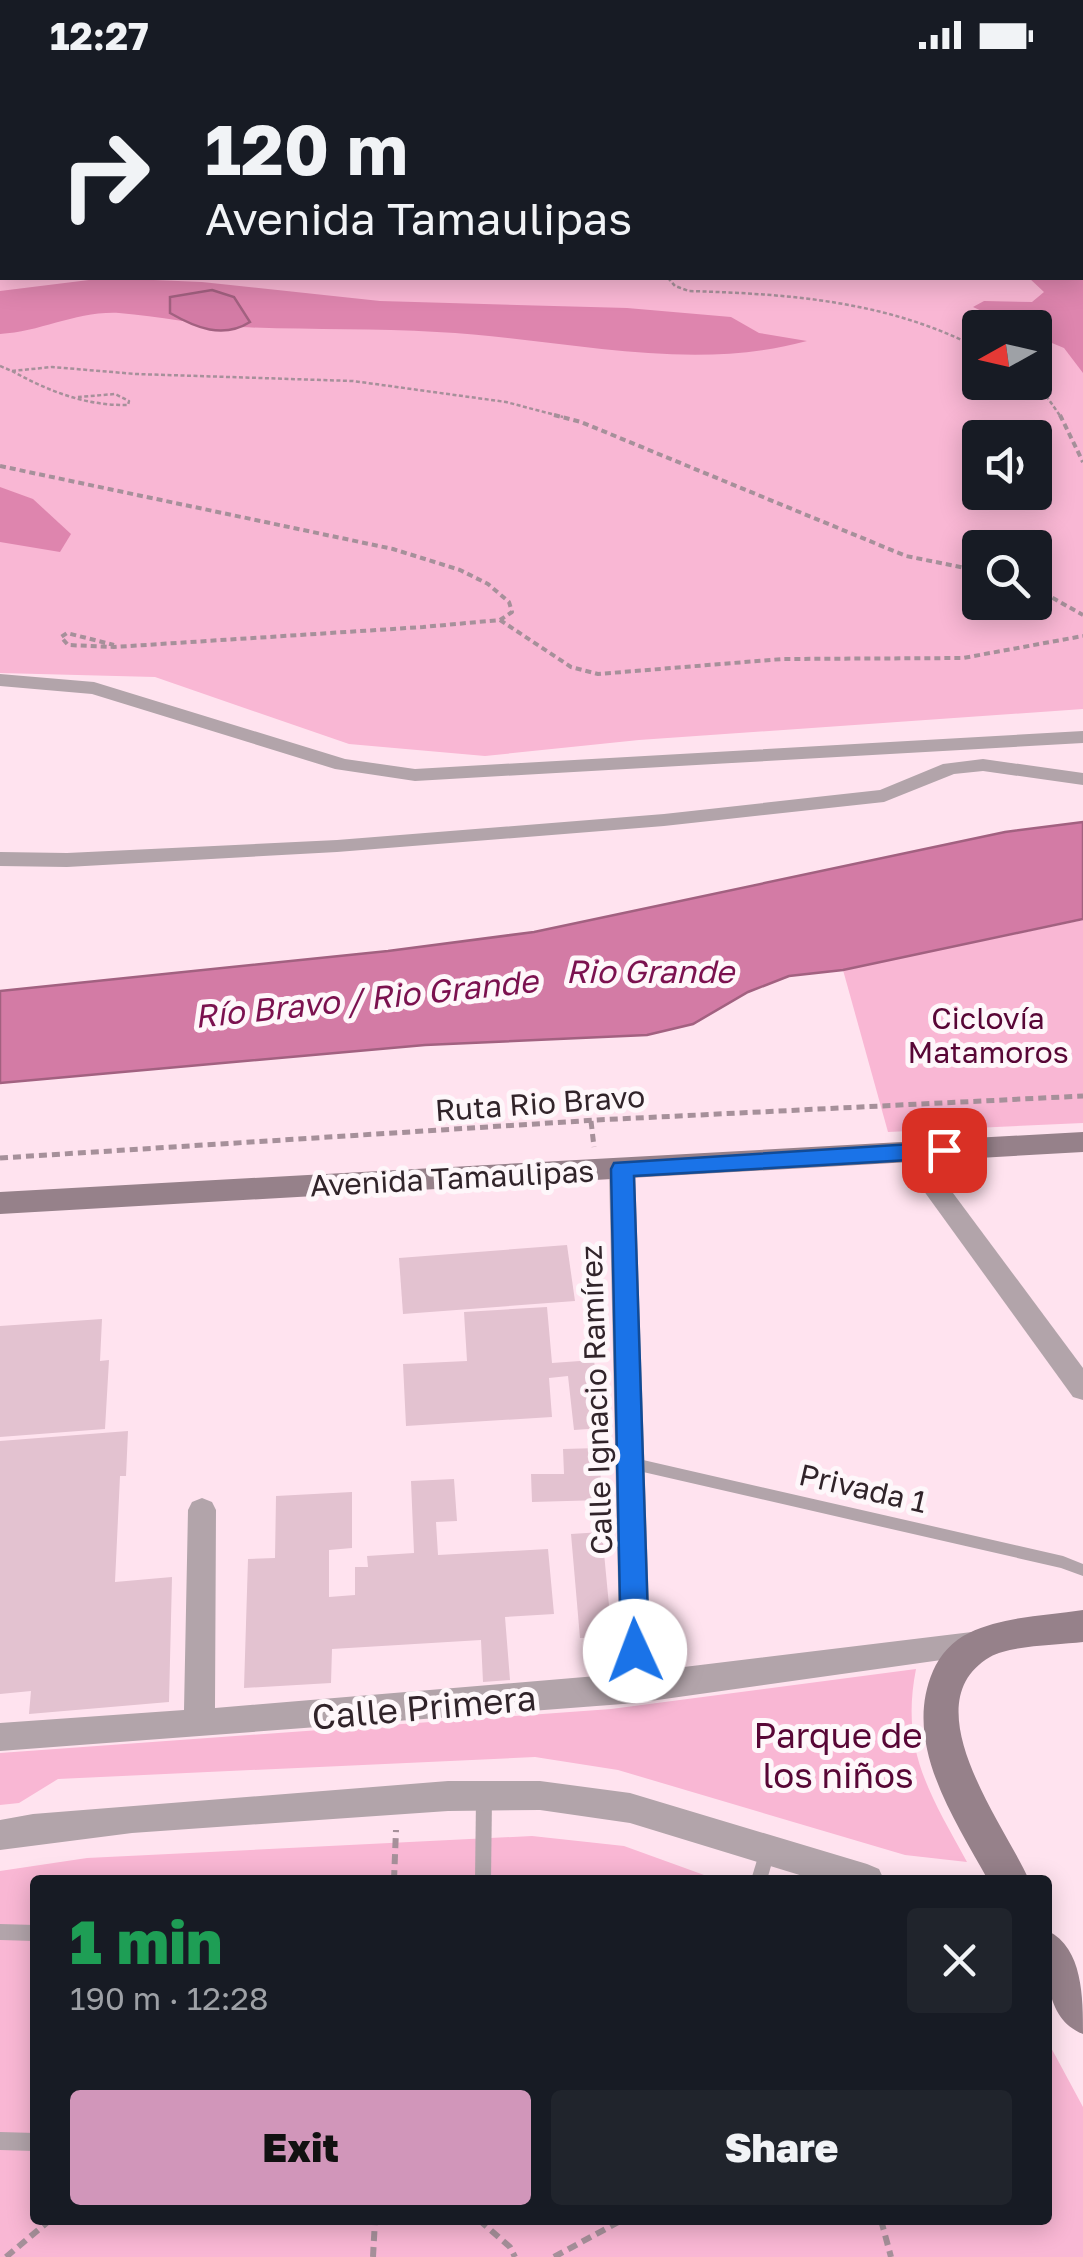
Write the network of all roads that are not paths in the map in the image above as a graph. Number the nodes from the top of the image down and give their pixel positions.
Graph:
1 (0, 680) edge
2 (1083, 737) edge
3 (1083, 779) edge
4 (0, 859) edge
5 (1083, 1142) edge
6 (909, 1152) junction
7 (622, 1169) junction
8 (0, 1203) edge
9 (1083, 1389) edge
10 (630, 1463) junction
11 (202, 1510) dead end
12 (1083, 1570) edge
13 (1083, 1626) edge
14 (980, 1644) junction
15 (636, 1689) junction
16 (199, 1723) junction
17 (0, 1738) edge
18 (484, 1794) junction
19 (0, 1835) edge
20 (763, 1865) edge
21 (483, 1875) edge
22 (832, 1875) edge
23 (1007, 1875) edge
24 (0, 1932) edge
25 (30, 1933) edge
26 (0, 2141) edge
27 (30, 2142) edge

1 - 2 street
3 - 4 street
5 - 6 street, Avenida Tamaulipas
6 - 7 street, Avenida Tamaulipas
6 - 9 street
7 - 8 street, Avenida Tamaulipas
7 - 10 street, Calle Ignacio Ramírez
10 - 12 lane, Privada 1
10 - 15 street, Calle Ignacio Ramírez
11 - 16 street
13 - 14 street, Calle Primera
14 - 15 street, Calle Primera
14 - 23 street
15 - 16 street, Calle Primera
16 - 17 street, Calle Primera
18 - 19 street
18 - 20 street
18 - 21 lane
20 - 22 street
24 - 25 lane
26 - 27 lane

